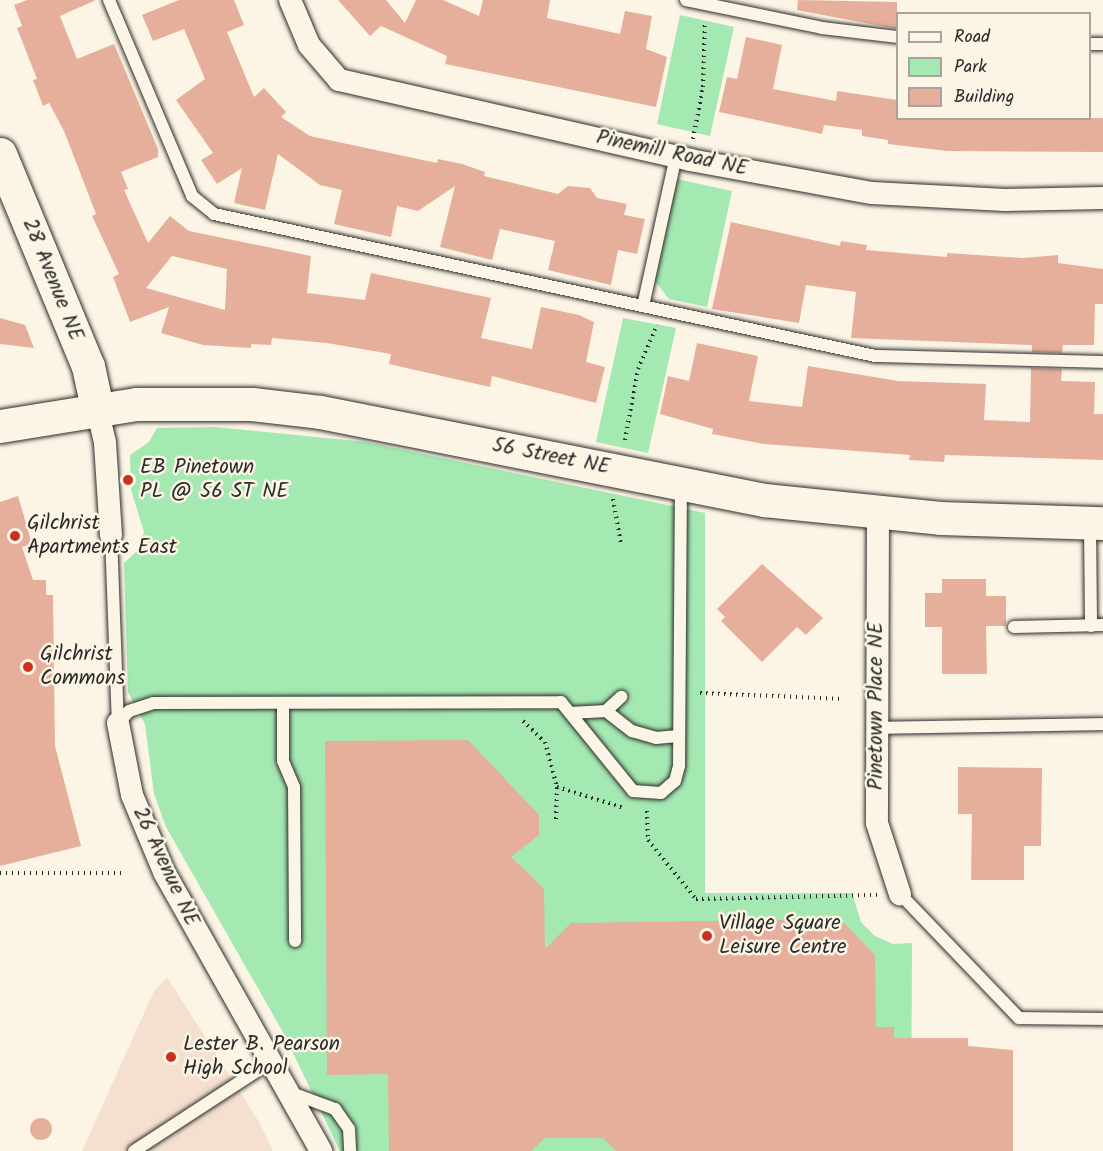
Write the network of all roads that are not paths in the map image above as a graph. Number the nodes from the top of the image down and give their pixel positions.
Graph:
1 (110, 0) edge
2 (290, 0) edge
3 (686, 0) edge
4 (896, 38) edge
5 (0, 154) edge
6 (676, 156) junction
7 (1103, 198) edge
8 (644, 306) junction
9 (1103, 362) edge
10 (97, 408) junction
11 (0, 426) edge
12 (681, 483) junction
13 (878, 514) junction
14 (1096, 523) edge
15 (111, 535) joint
16 (1097, 625) edge
17 (1014, 627) dead end
18 (621, 697) dead end
19 (283, 703) junction
20 (606, 711) junction
21 (570, 712) junction
22 (118, 723) junction
23 (1103, 724) edge
24 (876, 728) junction
25 (678, 736) junction
26 (900, 894) joint
27 (295, 941) dead end
28 (1103, 1019) edge
29 (272, 1061) junction
30 (292, 1093) junction
31 (134, 1151) edge
32 (321, 1151) edge
33 (350, 1151) edge

1 - 8 lane
2 - 6 street, Pinemill Road NE
3 - 4 lane
5 - 10 street, 28 Avenue NE
6 - 7 street, Pinemill Road NE
6 - 8 lane
8 - 9 lane
10 - 11 street, 56 Street NE
10 - 12 street, 56 Street NE
10 - 15 street, 26 Avenue NE
12 - 13 street, 56 Street NE
12 - 25 lane
13 - 14 street, 56 Street NE
13 - 24 street, Pinetown Place NE
14 - 16 lane
15 - 22 lane, 26 Avenue NE
16 - 17 lane
18 - 20 lane
19 - 21 lane
19 - 22 lane
19 - 27 lane
20 - 21 lane
20 - 25 lane
21 - 25 lane
22 - 29 street, 26 Avenue NE
23 - 24 lane
24 - 26 street, Pinetown Place NE
26 - 28 lane
29 - 30 street, 26 Avenue NE
29 - 31 lane
30 - 32 street, 26 Avenue NE
30 - 33 lane

